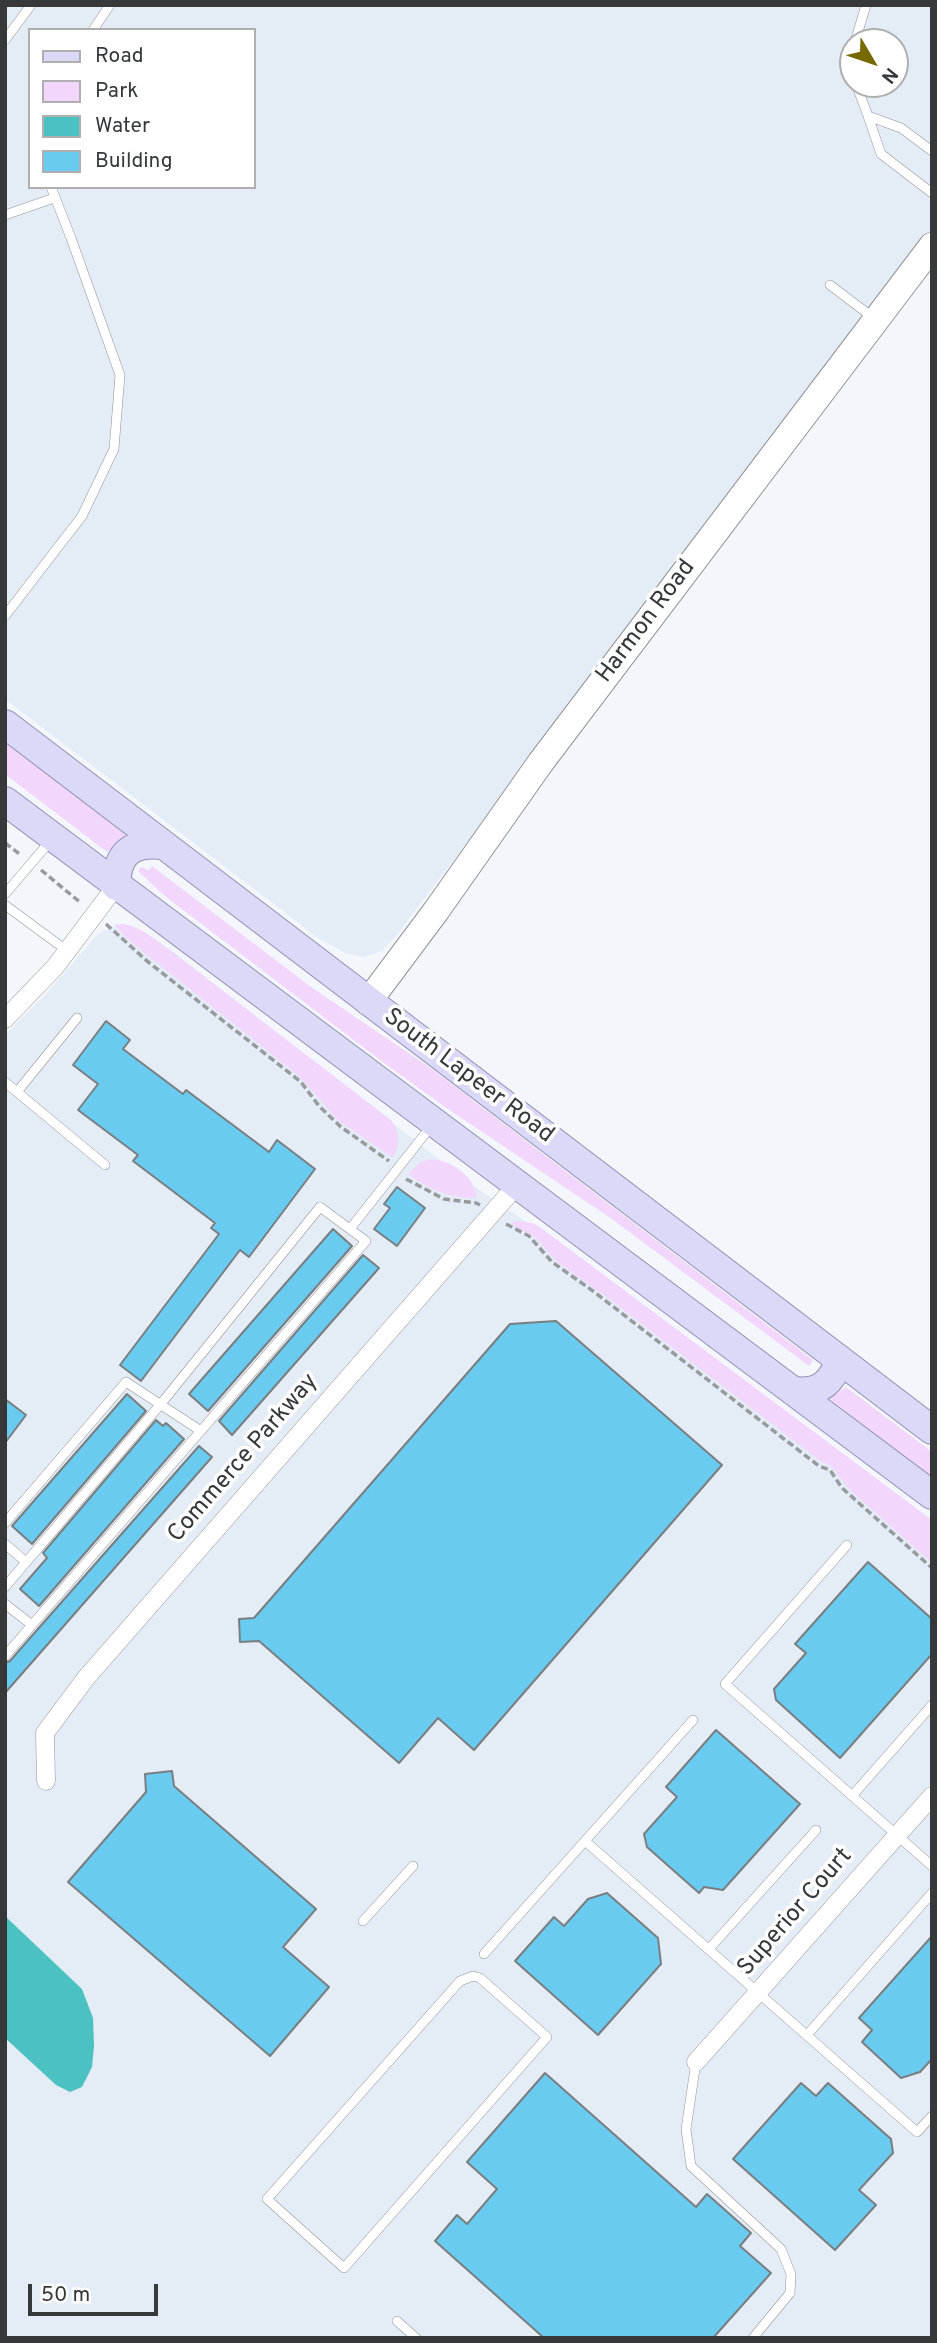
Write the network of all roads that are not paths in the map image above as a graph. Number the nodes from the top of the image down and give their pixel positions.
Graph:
1 (31, 5) edge
2 (110, 5) edge
3 (866, 5) edge
4 (94, 28) edge
5 (859, 28) edge
6 (5, 40) edge
7 (861, 98) edge
8 (868, 116) junction
9 (932, 151) edge
10 (52, 189) edge
11 (932, 193) edge
12 (54, 198) junction
13 (5, 215) edge
14 (932, 246) edge
15 (831, 285) dead end
16 (876, 320) junction
17 (5, 616) edge
18 (5, 724) edge
19 (5, 802) edge
20 (53, 838) junction
21 (163, 845) junction
22 (116, 886) junction
23 (6, 892) edge
24 (5, 905) edge
25 (66, 950) junction
26 (368, 1002) junction
27 (77, 1018) dead end
28 (5, 1019) edge
29 (5, 1082) edge
30 (17, 1092) junction
31 (433, 1124) junction
32 (105, 1165) dead end
33 (516, 1186) junction
34 (350, 1229) junction
35 (840, 1360) junction
36 (795, 1391) junction
37 (160, 1405) junction
38 (932, 1430) edge
39 (201, 1431) junction
40 (932, 1495) edge
41 (5, 1523) edge
42 (5, 1544) edge
43 (847, 1545) dead end
44 (26, 1562) junction
45 (5, 1587) edge
46 (5, 1604) edge
47 (32, 1625) junction
48 (5, 1656) edge
49 (932, 1705) edge
50 (694, 1720) dead end
51 (46, 1781) dead end
52 (852, 1796) junction
53 (932, 1796) edge
54 (816, 1830) dead end
55 (897, 1835) junction
56 (586, 1841) junction
57 (413, 1866) dead end
58 (932, 1866) edge
59 (932, 1893) edge
60 (363, 1921) dead end
61 (709, 1949) junction
62 (484, 1954) dead end
63 (758, 1993) junction
64 (807, 2035) junction
65 (547, 2037) joint
66 (696, 2062) joint
67 (932, 2116) edge
68 (397, 2321) dead end
69 (416, 2338) edge
70 (752, 2338) edge

1 - 6 lane
2 - 4 lane
3 - 5 lane
7 - 8 lane
8 - 9 lane
8 - 11 lane
10 - 12 lane
12 - 13 lane
12 - 17 lane
14 - 16 street, Harmon Road
15 - 16 lane
16 - 26 street, Harmon Road
18 - 21 main road, South Lapeer Road
19 - 20 main road
20 - 22 main road
20 - 23 lane
21 - 22 main road
21 - 26 main road, South Lapeer Road
22 - 25 street
22 - 31 main road
24 - 25 lane
25 - 28 street
26 - 35 main road, South Lapeer Road
27 - 30 lane
29 - 30 lane
30 - 32 lane
31 - 33 main road
31 - 34 lane
33 - 36 main road
33 - 51 street, Commerce Parkway
34 - 37 lane
34 - 39 lane
35 - 36 main road
35 - 38 main road, South Lapeer Road
36 - 40 main road
37 - 39 lane
37 - 41 lane
37 - 44 lane
39 - 47 lane
42 - 44 lane
43 - 52 lane
44 - 45 lane
46 - 47 lane
47 - 48 lane
49 - 52 lane
50 - 56 lane
52 - 55 lane
53 - 55 street, Superior Court
54 - 61 lane
55 - 58 lane
55 - 63 street, Superior Court
56 - 61 lane
56 - 62 lane
57 - 60 lane
59 - 64 lane
61 - 63 lane
63 - 64 lane
63 - 66 street, Superior Court
64 - 67 lane
65 - 65 lane
66 - 70 lane
68 - 69 lane

